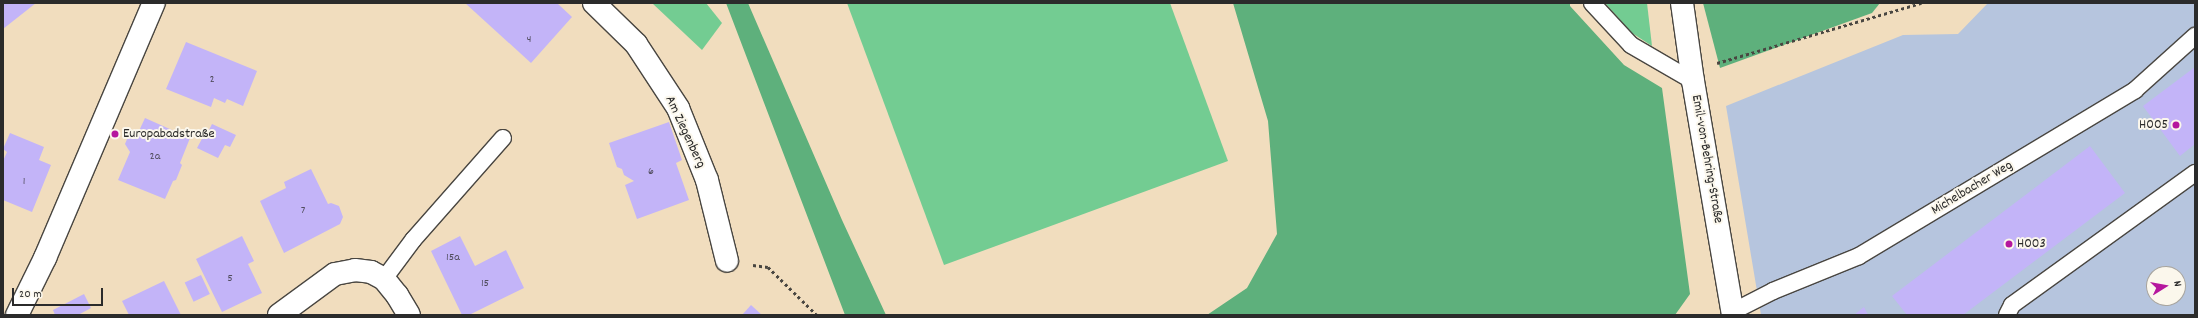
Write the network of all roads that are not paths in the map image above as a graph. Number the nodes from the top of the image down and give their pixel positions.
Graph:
1 (154, 3) edge
2 (594, 3) edge
3 (1592, 3) edge
4 (1682, 3) edge
5 (2195, 36) edge
6 (1692, 76) junction
7 (503, 138) dead end
8 (2195, 173) edge
9 (727, 261) road end
10 (384, 279) junction
11 (1730, 314) edge
12 (17, 315) edge
13 (279, 315) edge
14 (409, 315) edge
15 (2007, 315) edge

1 - 12 street
2 - 9 street, Am Ziegenberg
3 - 6 lane
4 - 6 street, Emil-von-Behring-Straße
5 - 11 lane, Michelbacher Weg
6 - 11 street, Emil-von-Behring-Straße
7 - 10 lane
8 - 15 lane
10 - 13 street
10 - 14 street

